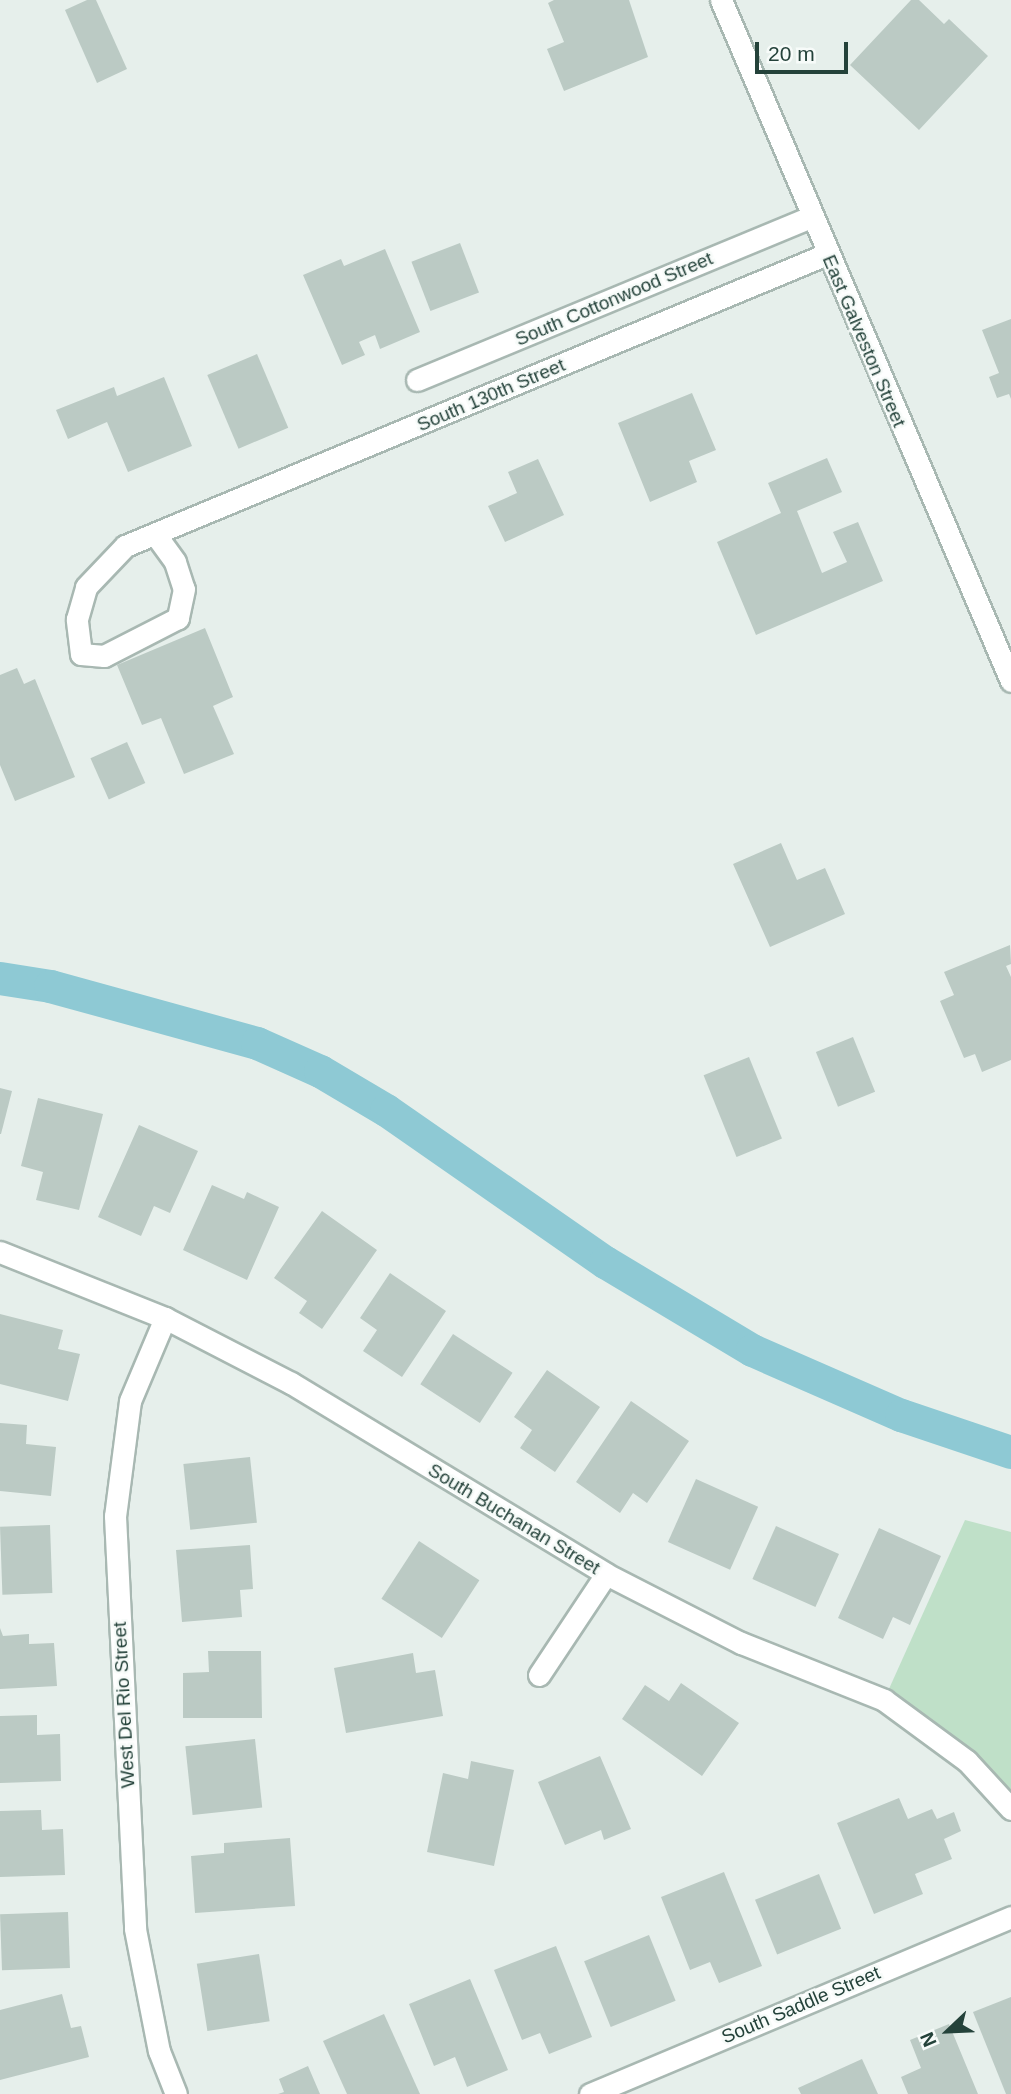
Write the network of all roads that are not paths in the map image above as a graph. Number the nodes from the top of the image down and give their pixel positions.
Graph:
1 (721, 0) edge
2 (811, 217) junction
3 (827, 254) junction
4 (417, 380) dead end
5 (155, 534) junction
6 (1011, 681) edge
7 (0, 1252) edge
8 (164, 1318) junction
9 (606, 1574) junction
10 (539, 1675) dead end
11 (1011, 1809) edge
12 (1011, 1917) edge
13 (176, 2094) edge
14 (590, 2094) edge

1 - 2 street, East Galveston Street
2 - 3 street, East Galveston Street
2 - 4 street, South Cottonwood Street
3 - 5 street, South 130th Street
3 - 6 street, East Galveston Street
5 - 5 street, South 130th Street
7 - 8 street, South Buchanan Street
8 - 9 street, South Buchanan Street
8 - 13 street, West Del Rio Street
9 - 10 street
9 - 11 street, South Buchanan Street
12 - 14 street, South Saddle Street

